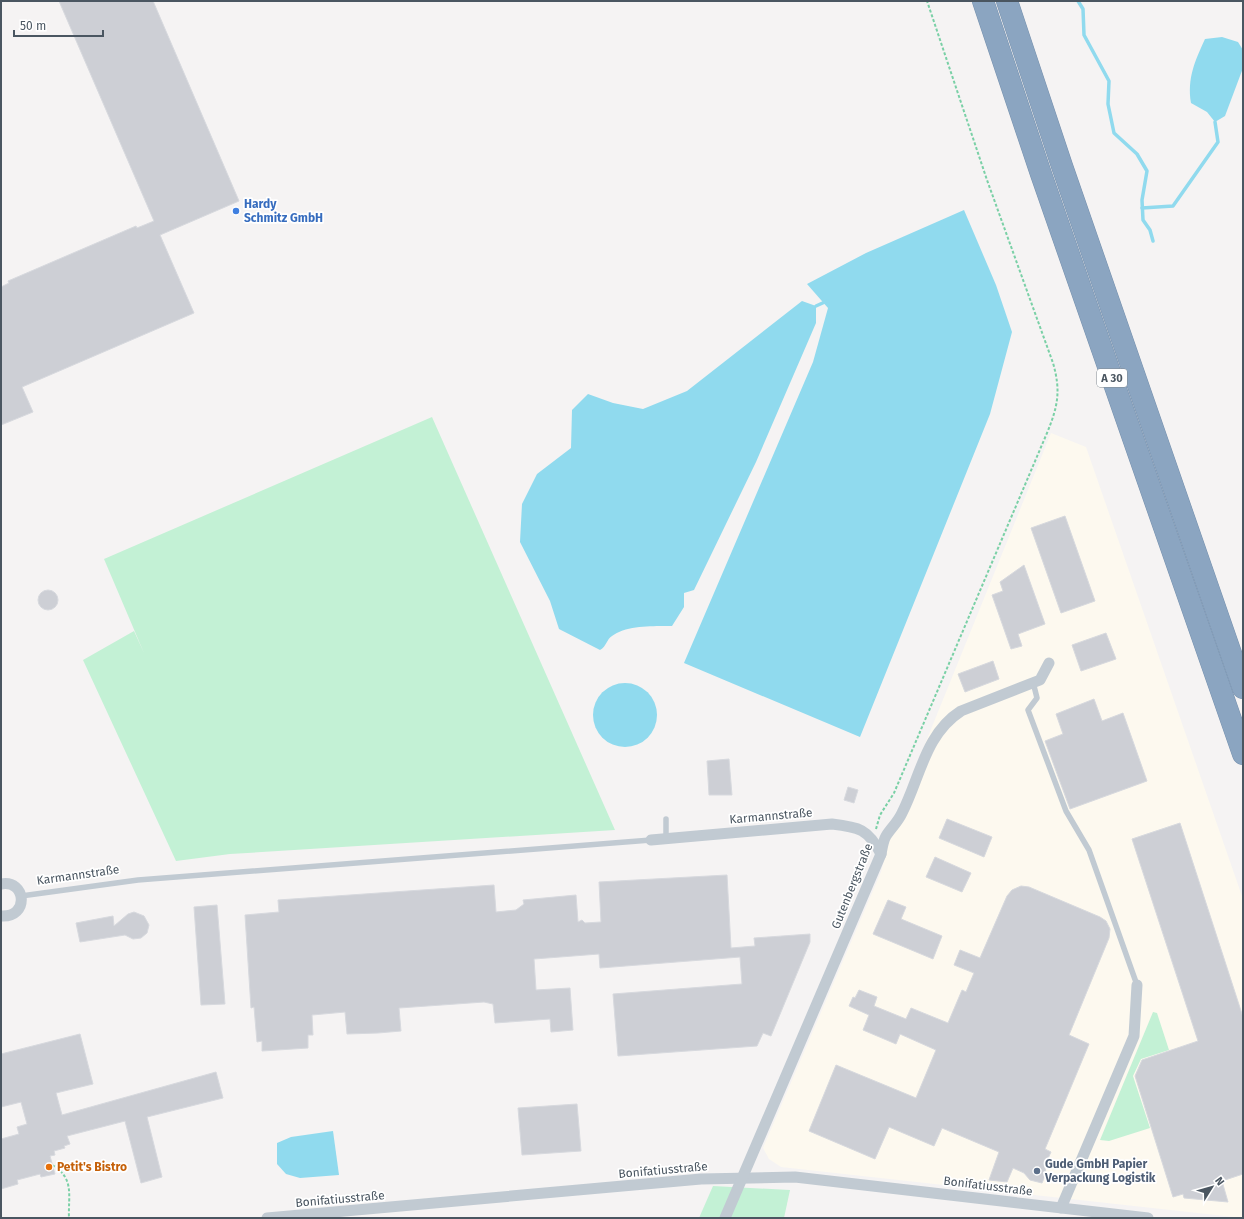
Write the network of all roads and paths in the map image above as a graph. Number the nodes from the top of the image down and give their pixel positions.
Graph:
1 (927, 1) edge
2 (983, 1) edge
3 (1007, 1) edge
4 (1049, 663) dead end
5 (1033, 682) junction
6 (1243, 688) edge
7 (1243, 754) edge
8 (666, 819) dead end
9 (666, 838) junction
10 (651, 840) joint
11 (874, 840) junction
12 (881, 854) junction
13 (1, 883) edge
14 (21, 896) junction
15 (1, 916) edge
16 (1137, 985) joint
17 (52, 1165) dead end
18 (742, 1177) junction
19 (1061, 1208) junction
20 (69, 1218) edge
21 (267, 1218) edge
22 (272, 1218) edge
23 (725, 1218) edge
24 (1148, 1218) edge

1 - 11 path
2 - 7 highway, A 30
3 - 6 highway, A 30
4 - 5 street, Gutenbergstraße
5 - 12 street, Gutenbergstraße
5 - 16 lane
8 - 9 lane
9 - 10 street, Karmannstraße
9 - 11 street, Karmannstraße
10 - 14 lane, Karmannstraße
11 - 12 street, Karmannstraße
12 - 18 street, Gutenbergstraße
13 - 14 street
14 - 15 street
16 - 19 street
17 - 20 path
18 - 19 street, Bonifatiusstraße
18 - 22 street, Bonifatiusstraße
18 - 23 street, Gutenbergstraße
19 - 24 street, Bonifatiusstraße
21 - 22 street, Bonifatiusstraße

